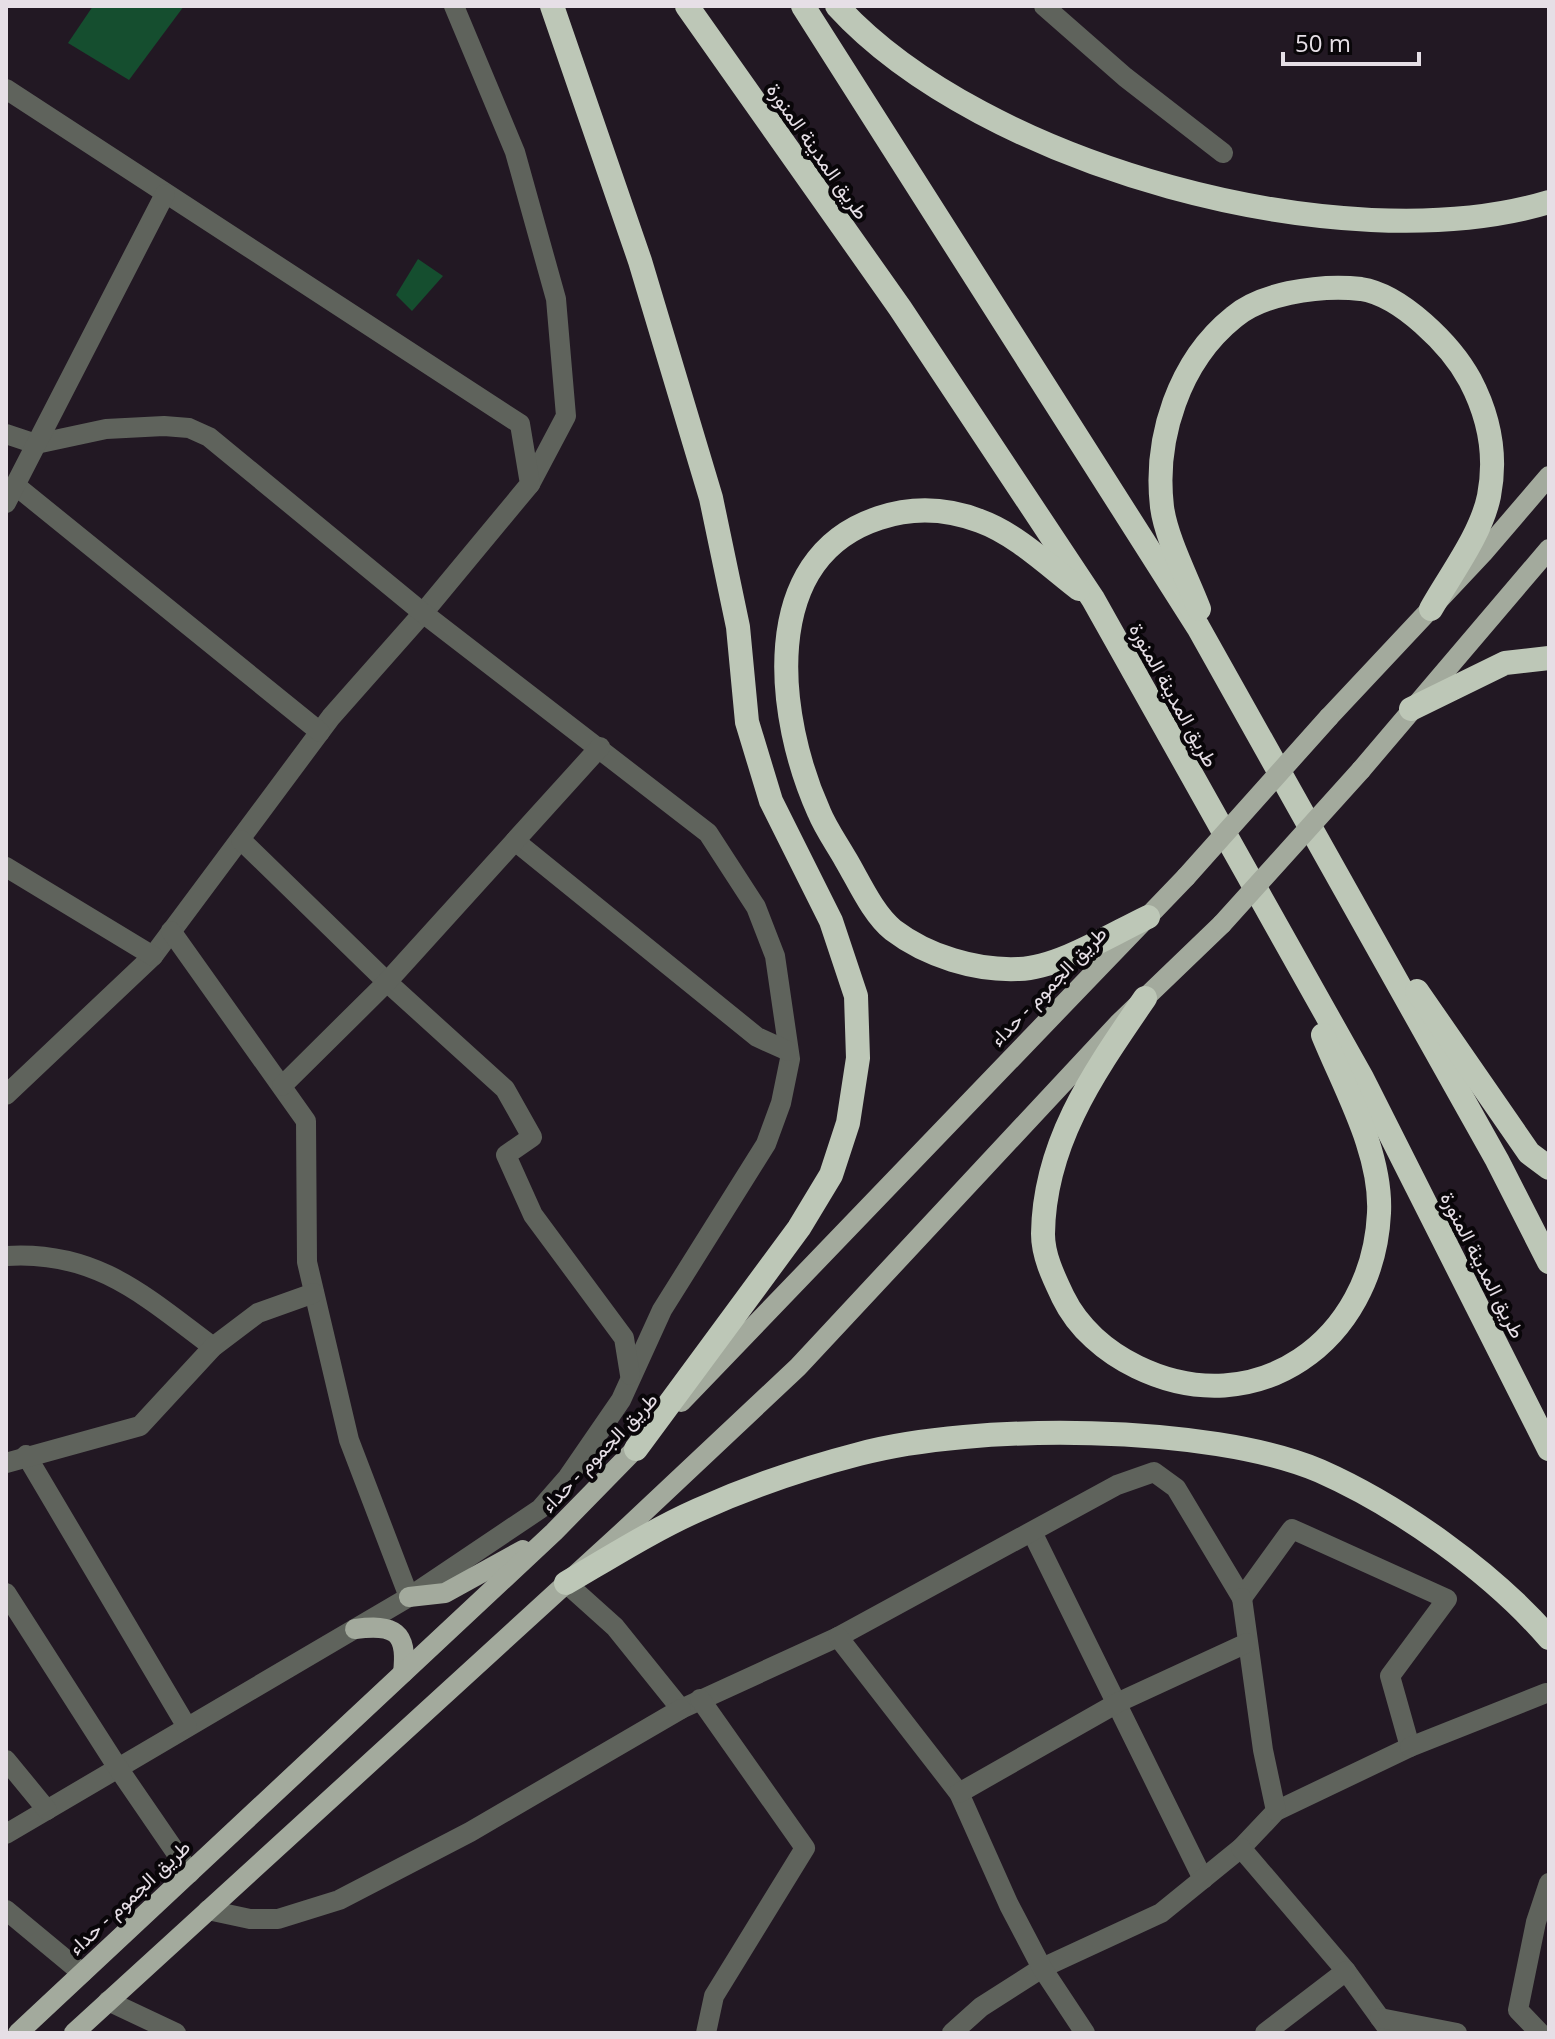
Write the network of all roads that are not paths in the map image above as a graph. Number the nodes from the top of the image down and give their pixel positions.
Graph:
1 (454, 6) edge
2 (552, 6) edge
3 (687, 6) edge
4 (803, 6) edge
5 (837, 6) edge
6 (1044, 6) edge
7 (6, 89) edge
8 (1223, 153) dead end
9 (165, 194) junction
10 (1549, 202) edge
11 (6, 434) edge
12 (36, 444) junction
13 (1549, 476) edge
14 (530, 484) junction
15 (10, 494) edge
16 (1549, 549) edge
17 (1093, 599) junction
18 (1431, 609) junction
19 (423, 613) junction
20 (1549, 658) edge
21 (1229, 682) junction
22 (1411, 709) junction
23 (320, 732) junction
24 (600, 747) junction
25 (241, 840) junction
26 (515, 841) junction
27 (1326, 859) junction
28 (6, 867) edge
29 (1148, 917) junction
30 (171, 931) junction
31 (1290, 951) junction
32 (153, 956) junction
33 (387, 982) junction
34 (1145, 998) junction
35 (788, 1051) junction
36 (282, 1086) junction
37 (6, 1095) edge
38 (1549, 1168) edge
39 (6, 1256) edge
40 (1549, 1262) edge
41 (314, 1293) junction
42 (213, 1347) junction
43 (630, 1375) junction
44 (636, 1449) junction
45 (1549, 1449) edge
46 (26, 1455) junction
47 (6, 1463) edge
48 (554, 1532) junction
49 (1032, 1532) junction
50 (566, 1583) junction
51 (6, 1593) edge
52 (409, 1597) junction
53 (1242, 1598) junction
54 (355, 1629) junction
55 (838, 1637) junction
56 (1549, 1638) edge
57 (1247, 1643) junction
58 (403, 1673) junction
59 (1546, 1693) dead end
60 (700, 1699) junction
61 (1119, 1702) junction
62 (681, 1709) junction
63 (187, 1727) junction
64 (1410, 1747) junction
65 (6, 1760) edge
66 (118, 1768) junction
67 (959, 1793) junction
68 (47, 1810) junction
69 (1276, 1811) junction
70 (6, 1834) edge
71 (1241, 1848) junction
72 (190, 1873) junction
73 (1203, 1879) junction
74 (1549, 1883) edge
75 (6, 1910) edge
76 (208, 1910) junction
77 (1042, 1968) junction
78 (1346, 1971) junction
79 (82, 1973) junction
80 (108, 2001) junction
81 (1521, 2025) edge
82 (1386, 2026) edge
83 (18, 2033) edge
84 (74, 2033) edge
85 (176, 2033) edge
86 (706, 2033) edge
87 (952, 2033) edge
88 (1085, 2033) edge
89 (1265, 2033) edge
90 (1457, 2033) edge
91 (1540, 2033) edge

1 - 14 street
2 - 44 highway
3 - 17 highway, طريق المدينة المنورة
4 - 21 highway
5 - 10 highway
6 - 8 street
7 - 9 street
9 - 12 street
9 - 14 street
11 - 12 street
12 - 15 street
12 - 19 street
13 - 18 main road, طريق الجموم - حداء
14 - 19 street
15 - 23 street
16 - 22 main road
17 - 29 highway
17 - 31 highway, طريق المدينة المنورة
18 - 21 highway
18 - 29 main road, طريق الجموم - حداء, bridge
19 - 23 street
19 - 24 street
20 - 22 highway
21 - 27 highway
22 - 34 main road, bridge
23 - 25 street
24 - 26 street
24 - 35 street
25 - 30 street
25 - 33 street
26 - 33 street
26 - 35 street
27 - 38 highway
27 - 40 highway
28 - 32 street
29 - 44 main road, طريق الجموم - حداء
30 - 32 street
30 - 36 street
31 - 34 highway
31 - 45 highway, طريق المدينة المنورة
32 - 37 street
33 - 36 street
33 - 43 street
34 - 50 main road
35 - 43 street
36 - 41 street
39 - 42 street
41 - 42 street
41 - 52 street
42 - 46 street
43 - 52 street
44 - 48 main road, طريق الجموم - حداء
46 - 47 street
46 - 63 street
48 - 52 main road
48 - 58 main road, طريق الجموم - حداء
49 - 53 street
49 - 55 street
49 - 61 street
50 - 56 highway
50 - 62 street
50 - 76 main road
51 - 66 street
52 - 54 street
53 - 57 street
53 - 64 street
54 - 58 main road
54 - 63 street
55 - 60 street
55 - 67 street
57 - 61 street
57 - 69 street
58 - 72 main road, طريق الجموم - حداء
59 - 64 street
60 - 62 street
60 - 86 street
61 - 67 street
61 - 73 street
62 - 76 street
63 - 66 street
64 - 69 street
65 - 68 street
66 - 68 street
66 - 72 street
67 - 77 street
68 - 70 street
69 - 71 street
71 - 73 street
71 - 78 street
72 - 79 main road, طريق الجموم - حداء
73 - 77 street
74 - 81 street
75 - 79 street
76 - 80 main road
77 - 87 street
77 - 88 street
78 - 82 street
78 - 89 street
79 - 83 main road, طريق الجموم - حداء
80 - 84 main road
80 - 85 street
81 - 91 street
82 - 90 street

